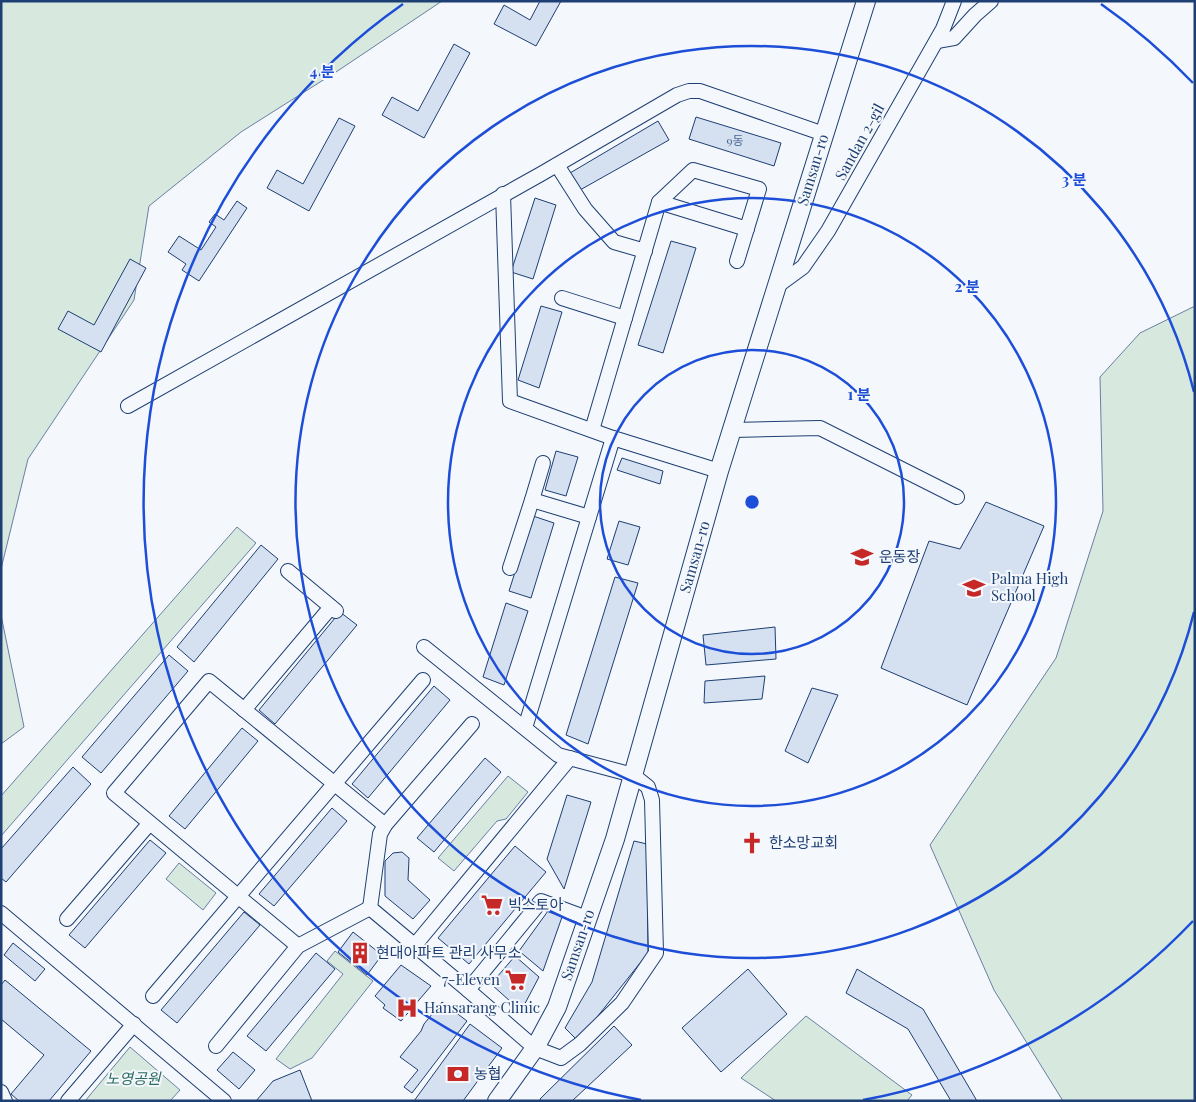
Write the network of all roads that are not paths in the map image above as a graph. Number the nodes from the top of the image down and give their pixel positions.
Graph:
1 (866, 1) edge
2 (954, 1) edge
3 (992, 1) edge
4 (937, 41) junction
5 (824, 134) junction
6 (557, 165) junction
7 (503, 194) junction
8 (659, 202) junction
9 (747, 229) junction
10 (645, 251) junction
11 (737, 261) dead end
12 (777, 286) junction
13 (562, 298) dead end
14 (625, 318) junction
15 (128, 406) dead end
16 (592, 430) junction
17 (733, 430) junction
18 (613, 438) junction
19 (543, 464) dead end
20 (719, 471) junction
21 (957, 497) dead end
22 (532, 500) junction
23 (589, 517) junction
24 (510, 568) dead end
25 (288, 571) dead end
26 (424, 647) dead end
27 (423, 680) dead end
28 (244, 710) junction
29 (472, 724) dead end
30 (525, 728) junction
31 (570, 758) junction
32 (633, 775) junction
33 (334, 784) junction
34 (149, 824) junction
35 (385, 825) junction
36 (238, 897) junction
37 (370, 908) junction
38 (1, 913) edge
39 (587, 918) junction
40 (67, 919) dead end
41 (415, 945) junction
42 (298, 946) junction
43 (468, 990) junction
44 (153, 996) dead end
45 (134, 1024) junction
46 (216, 1046) dead end
47 (535, 1048) junction
48 (1, 1092) edge
49 (5, 1101) edge
50 (68, 1101) edge
51 (224, 1101) edge
52 (497, 1101) edge

1 - 5 main road, Samsan-ro
2 - 4 street, Sandan 2-gil
3 - 4 street
4 - 12 street, Sandan 2-gil
5 - 6 street
5 - 12 main road, Samsan-ro
6 - 7 street
6 - 10 street
7 - 15 street
7 - 16 street
8 - 9 street
8 - 9 street
8 - 10 street
9 - 11 street
10 - 14 street
12 - 17 main road, Samsan-ro
13 - 14 street
14 - 16 street
16 - 18 street
17 - 20 main road, Samsan-ro
17 - 21 street
18 - 20 street
18 - 23 street
19 - 22 street
20 - 32 main road, Samsan-ro
22 - 23 street
22 - 24 street
23 - 30 street
25 - 28 street
26 - 30 street
27 - 33 street
28 - 33 street
28 - 34 street
29 - 35 street
30 - 31 street
31 - 32 street
31 - 41 street
32 - 39 main road, Samsan-ro
32 - 47 street
33 - 35 street
33 - 36 street
34 - 36 street
34 - 40 street
35 - 37 street
36 - 42 street
36 - 44 street
37 - 41 street
37 - 42 street
38 - 45 street
39 - 43 street
39 - 47 main road, Samsan-ro
41 - 43 street
42 - 46 street
43 - 47 street
45 - 50 street
45 - 51 street
47 - 52 main road, Samsan-ro
48 - 49 street

